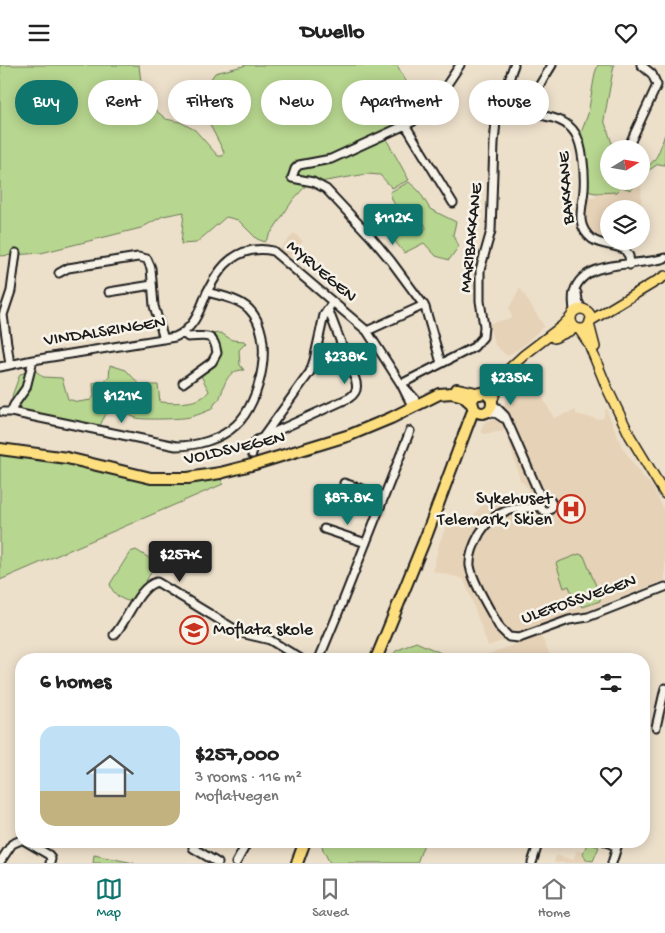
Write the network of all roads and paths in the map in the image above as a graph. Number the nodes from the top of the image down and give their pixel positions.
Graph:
1 (460, 65) edge
2 (514, 65) edge
3 (552, 65) edge
4 (641, 65) edge
5 (509, 80) edge
6 (543, 80) edge
7 (549, 117) edge
8 (496, 125) edge
9 (406, 126) junction
10 (631, 140) edge
11 (453, 203) dead end
12 (16, 253) dead end
13 (665, 258) edge
14 (630, 265) junction
15 (58, 273) dead end
16 (665, 276) edge
17 (152, 285) junction
18 (642, 290) junction
19 (207, 292) junction
20 (109, 293) dead end
21 (333, 302) junction
22 (424, 305) junction
23 (328, 309) junction
24 (578, 312) junction
25 (2, 316) edge
26 (590, 323) junction
27 (578, 328) junction
28 (367, 331) junction
29 (183, 333) junction
30 (164, 339) junction
31 (33, 360) junction
32 (441, 363) junction
33 (10, 365) junction
34 (0, 367) edge
35 (183, 383) dead end
36 (401, 384) junction
37 (481, 393) junction
38 (611, 395) junction
39 (414, 402) junction
40 (473, 407) junction
41 (489, 407) junction
42 (410, 431) dead end
43 (262, 437) junction
44 (0, 449) edge
45 (252, 453) dead end
46 (456, 457) junction
47 (344, 483) dead end
48 (665, 494) edge
49 (384, 496) junction
50 (324, 529) dead end
51 (366, 543) junction
52 (665, 587) edge
53 (114, 635) dead end
54 (291, 653) edge
55 (321, 653) edge
56 (378, 653) edge
57 (665, 688) edge
58 (656, 727) dead end
59 (15, 843) edge
60 (37, 848) edge
61 (193, 848) dead end
62 (244, 848) edge
63 (302, 848) edge
64 (537, 848) edge
65 (617, 848) edge
66 (0, 862) edge
67 (50, 863) edge
68 (218, 863) edge
69 (236, 863) edge
70 (296, 863) edge
71 (532, 863) edge
72 (612, 863) edge

1 - 9 street
2 - 5 street, BAKKANE
3 - 6 street
4 - 10 street
7 - 14 street, BAKKANE
8 - 32 street, MARIBAKKANE
9 - 11 street
9 - 22 street
12 - 25 street
13 - 14 street
14 - 24 street
15 - 17 street
16 - 18 main road
17 - 20 street
17 - 30 street
18 - 24 main road
18 - 26 main road
19 - 21 street, MYRVEGEN
19 - 29 street, VINDALSRINGEN
19 - 31 street, VINDALSRINGEN
21 - 23 street
21 - 28 street, MYRVEGEN
22 - 28 street
22 - 32 street
23 - 43 street
23 - 43 street
24 - 26 main road
24 - 27 main road
24 - 37 main road
25 - 33 street
26 - 27 main road
26 - 38 main road
27 - 38 main road
27 - 41 main road
28 - 36 street, MYRVEGEN
29 - 30 street, VINDALSRINGEN
29 - 35 street, VINDALSRINGEN
30 - 31 street, VINDALSRINGEN
31 - 33 street
32 - 36 street, MARIBAKKANE
33 - 34 street
36 - 39 street, MYRVEGEN
37 - 39 highway, VOLDSVEGEN
37 - 40 highway
37 - 41 highway
38 - 48 main road
39 - 40 highway, VOLDSVEGEN
39 - 44 highway, VOLDSVEGEN
40 - 41 highway
40 - 46 highway
41 - 46 highway
41 - 52 street, ULEFOSSVEGEN
42 - 49 street
43 - 45 street
46 - 56 highway
47 - 49 street
49 - 51 street
50 - 51 street
51 - 55 street
53 - 54 street
57 - 58 street
59 - 66 street
60 - 67 street
61 - 68 street
62 - 69 street
63 - 70 highway
64 - 71 street
65 - 72 street

